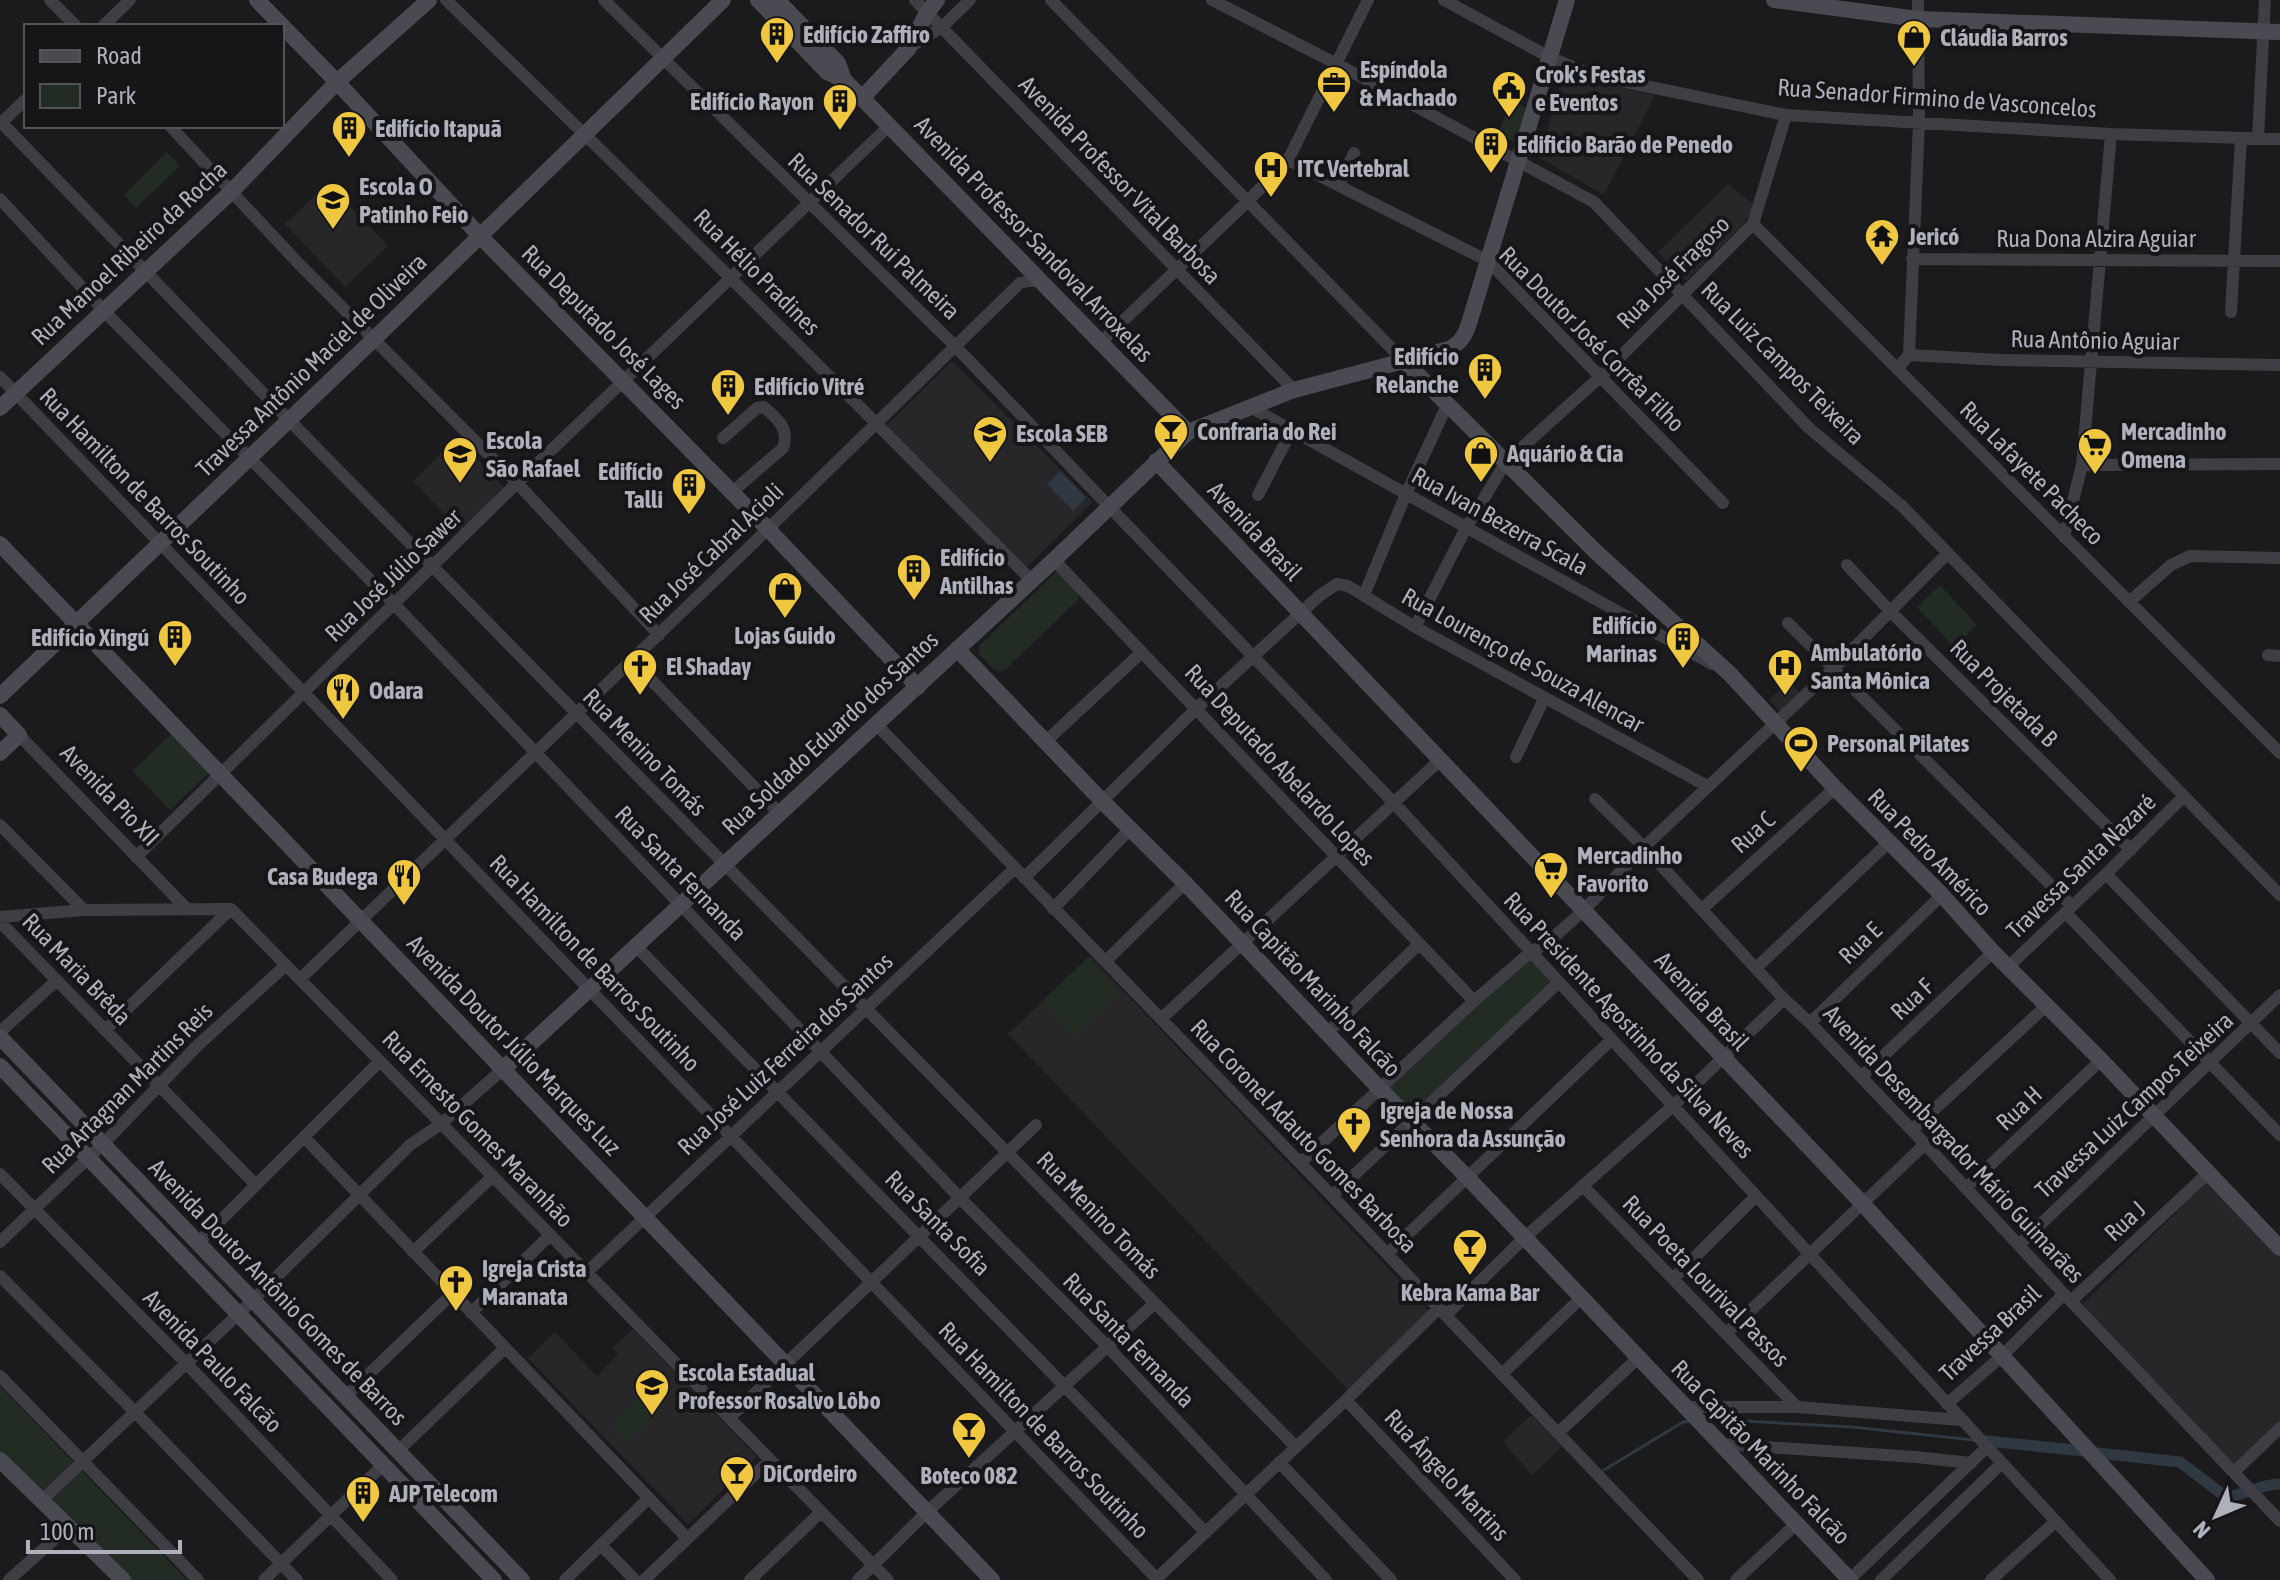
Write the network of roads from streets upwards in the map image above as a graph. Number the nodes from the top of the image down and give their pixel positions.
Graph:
1 (50, 0) edge
2 (130, 0) edge
3 (257, 0) edge
4 (429, 0) edge
5 (446, 0) edge
6 (604, 0) edge
7 (723, 0) edge
8 (758, 0) edge
9 (777, 0) edge
10 (915, 0) edge
11 (970, 0) edge
12 (1051, 0) edge
13 (1212, 0) edge
14 (1368, 0) edge
15 (1444, 0) edge
16 (1567, 0) edge
17 (1774, 0) edge
18 (1918, 0) edge
19 (2265, 0) edge
20 (932, 6) edge
21 (1918, 19) junction
22 (74, 24) edge
23 (105, 24) edge
24 (280, 24) edge
25 (942, 27) junction
26 (284, 28) edge
27 (2272, 32) edge
28 (908, 49) junction
29 (1549, 57) junction
30 (663, 59) junction
31 (1337, 64) junction
32 (844, 80) junction
33 (337, 82) junction
34 (862, 98) junction
35 (24, 101) edge
36 (1786, 115) junction
37 (1, 123) edge
38 (1919, 123) junction
39 (889, 126) junction
40 (172, 128) edge
41 (585, 134) junction
42 (2111, 134) junction
43 (2241, 138) junction
44 (2258, 138) junction
45 (2280, 139) edge
46 (1354, 153) dead end
47 (1288, 160) junction
48 (1519, 162) junction
49 (1339, 185) junction
50 (231, 192) junction
51 (0, 199) edge
52 (1248, 201) junction
53 (809, 203) junction
54 (1636, 223) dead end
55 (1753, 224) junction
56 (1627, 234) junction
57 (480, 236) junction
58 (1020, 259) junction
59 (1912, 259) junction
60 (2099, 259) junction
61 (2236, 260) junction
62 (1488, 261) junction
63 (2280, 261) edge
64 (1176, 269) junction
65 (144, 271) junction
66 (731, 277) junction
67 (1043, 282) junction
68 (1020, 283) junction
69 (1682, 294) junction
70 (103, 310) junction
71 (2231, 312) dead end
72 (374, 339) junction
73 (1101, 342) junction
74 (955, 346) junction
75 (1909, 355) junction
76 (1403, 360) junction
77 (2089, 361) junction
78 (2280, 365) edge
79 (1897, 369) junction
80 (1601, 376) junction
81 (0, 377) edge
82 (624, 382) junction
83 (1294, 390) junction
84 (15, 393) junction
85 (1448, 403) junction
86 (1250, 407) junction
87 (0, 408) edge
88 (289, 420) junction
89 (876, 422) junction
90 (1292, 430) junction
91 (1188, 432) junction
92 (723, 438) dead end
93 (250, 457) junction
94 (1156, 461) junction
95 (1506, 462) junction
96 (2280, 464) edge
97 (2082, 465) junction
98 (517, 483) junction
99 (732, 492) junction
100 (1406, 494) junction
101 (1258, 495) dead end
102 (1723, 503) dead end
103 (1110, 507) junction
104 (1466, 528) junction
105 (768, 529) junction
106 (2064, 537) junction
107 (160, 543) junction
108 (0, 544) edge
109 (1948, 553) junction
110 (2280, 558) edge
111 (1054, 560) junction
112 (1847, 565) dead end
113 (433, 566) junction
114 (1032, 581) junction
115 (1364, 595) junction
116 (1319, 596) joint
117 (2129, 602) junction
118 (394, 604) junction
119 (1891, 612) junction
120 (1300, 613) junction
121 (1788, 623) dead end
122 (75, 624) junction
123 (1415, 627) junction
124 (659, 635) junction
125 (1142, 652) junction
126 (952, 655) junction
127 (1254, 657) junction
128 (632, 660) junction
129 (1834, 668) junction
130 (903, 672) junction
131 (1730, 674) junction
132 (918, 687) junction
133 (304, 693) junction
134 (0, 696) edge
135 (1544, 699) junction
136 (1197, 708) junction
137 (577, 713) junction
138 (0, 715) edge
139 (1777, 722) junction
140 (877, 725) junction
141 (19, 735) junction
142 (1046, 741) junction
143 (0, 753) edge
144 (536, 753) junction
145 (2280, 753) edge
146 (1516, 757) dead end
147 (1441, 759) junction
148 (220, 775) junction
149 (1707, 786) junction
150 (1835, 788) junction
151 (2184, 796) junction
152 (1595, 799) dead end
153 (1103, 802) junction
154 (1394, 803) junction
155 (780, 814) junction
156 (0, 825) edge
157 (1131, 828) junction
158 (445, 839) junction
159 (1888, 843) junction
160 (1644, 847) junction
161 (2131, 850) junction
162 (1336, 856) junction
163 (136, 857) junction
164 (724, 864) junction
165 (1019, 873) junction
166 (2106, 874) junction
167 (1185, 883) junction
168 (1942, 895) junction
169 (2280, 895) edge
170 (681, 905) junction
171 (186, 908) junction
172 (231, 909) junction
173 (1053, 909) junction
174 (1702, 909) junction
175 (84, 910) junction
176 (1584, 910) junction
177 (2069, 910) junction
178 (0, 920) edge
179 (361, 920) junction
180 (1242, 942) junction
181 (1419, 944) junction
182 (636, 946) junction
183 (1532, 951) junction
184 (1993, 952) junction
185 (1106, 961) junction
186 (286, 965) junction
187 (2009, 966) junction
188 (1756, 968) junction
189 (300, 979) junction
190 (56, 981) junction
191 (1559, 982) junction
192 (589, 989) junction
193 (2280, 995) edge
194 (1784, 999) junction
195 (1474, 1001) junction
196 (2047, 1005) junction
197 (866, 1008) junction
198 (1161, 1019) junction
199 (1810, 1023) junction
200 (2252, 1024) junction
201 (105, 1030) junction
202 (1328, 1032) junction
203 (0, 1035) edge
204 (1611, 1040) junction
205 (821, 1051) junction
206 (2280, 1053) edge
207 (1722, 1057) junction
208 (2101, 1060) junction
209 (380, 1061) junction
210 (2210, 1063) junction
211 (0, 1066) edge
212 (503, 1069) junction
213 (1861, 1077) junction
214 (158, 1085) junction
215 (1380, 1089) junction
216 (777, 1092) junction
217 (1674, 1105) junction
218 (2153, 1116) junction
219 (1412, 1122) junction
220 (441, 1124) junction
221 (1036, 1125) dead end
222 (1912, 1130) junction
223 (2280, 1135) edge
224 (730, 1136) junction
225 (304, 1137) junction
226 (103, 1144) junction
227 (1925, 1144) junction
228 (1007, 1152) junction
229 (88, 1158) junction
230 (1300, 1163) junction
231 (2208, 1173) junction
232 (0, 1174) edge
233 (493, 1176) junction
234 (1467, 1177) junction
235 (256, 1185) junction
236 (1583, 1186) junction
237 (1966, 1188) junction
238 (358, 1194) junction
239 (1332, 1196) junction
240 (1756, 1196) junction
241 (960, 1198) junction
242 (1862, 1203) junction
243 (34, 1210) junction
244 (644, 1217) junction
245 (550, 1235) junction
246 (920, 1236) junction
247 (1524, 1238) junction
248 (0, 1242) edge
249 (198, 1243) junction
250 (2019, 1245) junction
251 (2280, 1248) edge
252 (413, 1252) junction
253 (1387, 1254) junction
254 (1809, 1254) junction
255 (587, 1272) junction
256 (0, 1276) edge
257 (1673, 1279) junction
258 (871, 1282) junction
259 (453, 1293) junction
260 (2068, 1297) junction
261 (1581, 1298) junction
262 (253, 1300) junction
263 (1155, 1303) junction
264 (1442, 1311) junction
265 (237, 1313) junction
266 (471, 1313) junction
267 (1727, 1333) junction
268 (1108, 1347) junction
269 (505, 1348) junction
270 (2002, 1356) junction
271 (1638, 1358) junction
272 (185, 1362) junction
273 (786, 1363) junction
274 (1502, 1374) junction
275 (0, 1376) edge
276 (1066, 1385) junction
277 (346, 1396) junction
278 (1346, 1400) junction
279 (1947, 1404) junction
280 (1684, 1407) junction
281 (1797, 1407) junction
282 (134, 1411) junction
283 (729, 1418) junction
284 (1961, 1420) junction
285 (2280, 1428) edge
286 (1015, 1432) junction
287 (1559, 1432) junction
288 (1720, 1444) junction
289 (1295, 1446) junction
290 (1987, 1447) junction
291 (398, 1451) junction
292 (0, 1460) edge
293 (82, 1460) junction
294 (770, 1460) junction
295 (1279, 1462) junction
296 (1971, 1463) junction
297 (2002, 1463) junction
298 (383, 1465) junction
299 (2234, 1472) junction
300 (1244, 1495) junction
301 (649, 1498) junction
302 (41, 1501) junction
303 (821, 1512) junction
304 (927, 1512) junction
305 (331, 1515) junction
306 (2056, 1521) junction
307 (2280, 1521) edge
308 (1796, 1524) junction
309 (68, 1527) junction
310 (1206, 1533) junction
311 (687, 1538) junction
312 (601, 1545) junction
313 (281, 1564) junction
314 (874, 1565) junction
315 (9, 1580) edge
316 (123, 1580) edge
317 (198, 1580) edge
318 (264, 1580) edge
319 (297, 1580) edge
320 (392, 1580) edge
321 (494, 1580) edge
322 (522, 1580) edge
323 (565, 1580) edge
324 (635, 1580) edge
325 (644, 1580) edge
326 (750, 1580) edge
327 (858, 1580) edge
328 (888, 1580) edge
329 (992, 1580) edge
330 (1156, 1580) edge
331 (1326, 1580) edge
332 (1391, 1580) edge
333 (1515, 1580) edge
334 (1698, 1580) edge
335 (1736, 1580) edge
336 (1849, 1580) edge
337 (1881, 1580) edge
338 (1991, 1580) edge
339 (2109, 1580) edge
340 (2207, 1580) edge

1 - 22 street
2 - 23 street
3 - 24 street, Rua Deputado José Lages
4 - 33 street, Rua Manoel Ribeiro da Rocha
5 - 41 street, Rua Hélio Pradines
6 - 30 street, Rua Senador Rui Palmeira
7 - 30 street, Travessa Antônio Maciel de Oliveira
8 - 32 street, Avenida Professor Sandoval Arroxelas
9 - 32 street, Avenida Professor Sandoval Arroxelas
10 - 20 street, Avenida Professor Vital Barbosa
11 - 25 street
12 - 52 street
13 - 31 street, Rua Luiz Campos Teixeira
14 - 31 street
15 - 29 street, Rua Senador Firmino de Vasconcelos
16 - 29 street
17 - 21 street
18 - 21 street
19 - 27 street
20 - 25 street, Avenida Professor Vital Barbosa
20 - 28 street
21 - 27 street
21 - 38 street
25 - 28 street
25 - 64 street, Avenida Professor Vital Barbosa
26 - 33 street, Rua Deputado José Lages
27 - 44 street
28 - 34 street
29 - 36 street, Rua Senador Firmino de Vasconcelos
29 - 48 street
30 - 41 street, Travessa Antônio Maciel de Oliveira
30 - 53 street, Rua Senador Rui Palmeira
31 - 47 street
31 - 48 street, Rua Luiz Campos Teixeira
32 - 34 street, Avenida Professor Sandoval Arroxelas
33 - 50 street, Rua Manoel Ribeiro da Rocha
33 - 57 street, Rua Deputado José Lages
34 - 39 street, Avenida Professor Sandoval Arroxelas
35 - 37 street
36 - 38 street, Rua Senador Firmino de Vasconcelos
36 - 55 street, Rua José Fragoso
37 - 65 street, Rua Menino Tomás
38 - 42 street, Rua Senador Firmino de Vasconcelos
38 - 59 street
39 - 53 street, Rua José Júlio Sawer
39 - 58 street, Avenida Professor Sandoval Arroxelas
40 - 50 street
41 - 57 street, Travessa Antônio Maciel de Oliveira
41 - 66 street, Rua Hélio Pradines
42 - 43 street, Rua Senador Firmino de Vasconcelos
42 - 60 street
43 - 44 street, Rua Senador Firmino de Vasconcelos
43 - 61 street
44 - 45 street, Rua Senador Firmino de Vasconcelos
46 - 49 street
47 - 49 street, Rua Doutor José Corrêa Filho
47 - 52 street
48 - 56 street, Rua Luiz Campos Teixeira
48 - 62 street
49 - 62 street, Rua Doutor José Corrêa Filho
50 - 65 street, Rua Manoel Ribeiro da Rocha
50 - 72 street
51 - 70 street, Rua Santa Fernanda
52 - 64 street
52 - 76 street
53 - 66 street, Rua José Júlio Sawer
53 - 74 street, Rua Senador Rui Palmeira
54 - 56 street
55 - 69 street, Rua José Fragoso
55 - 79 street, Rua Lafayete Pacheco
56 - 69 street, Rua Luiz Campos Teixeira
57 - 72 street, Travessa Antônio Maciel de Oliveira
57 - 82 street, Rua Deputado José Lages
58 - 67 street, Avenida Professor Sandoval Arroxelas
58 - 68 street
59 - 60 street, Rua Dona Alzira Aguiar
59 - 75 street
60 - 61 street, Rua Dona Alzira Aguiar
60 - 77 street
61 - 63 street, Rua Dona Alzira Aguiar
61 - 71 street
62 - 76 street
62 - 80 street, Rua Doutor José Corrêa Filho
64 - 73 street
64 - 83 street, Avenida Professor Vital Barbosa
65 - 70 street, Rua Manoel Ribeiro da Rocha
65 - 88 street, Rua Menino Tomás
66 - 82 street, Rua José Júlio Sawer
66 - 89 street, Rua Hélio Pradines
67 - 68 street
67 - 73 street, Avenida Professor Sandoval Arroxelas
68 - 74 street, Rua José Cabral Acioli
69 - 80 street, Rua José Fragoso
69 - 109 street, Rua Luiz Campos Teixeira
70 - 84 street, Rua Manoel Ribeiro da Rocha
70 - 93 street, Rua Santa Fernanda
72 - 88 street, Travessa Antônio Maciel de Oliveira
72 - 98 street
73 - 91 street, Avenida Professor Sandoval Arroxelas
74 - 89 street, Rua José Cabral Acioli
74 - 103 street, Rua Senador Rui Palmeira
75 - 77 street, Rua Antônio Aguiar
75 - 79 street
76 - 83 street
76 - 85 street, Rua Pedro Américo
77 - 78 street, Rua Antônio Aguiar
77 - 97 street
79 - 106 street, Rua Lafayete Pacheco
80 - 95 street, Rua José Fragoso
80 - 102 street, Rua Doutor José Corrêa Filho
81 - 84 street, Rua Hamilton de Barros Soutinho
82 - 98 street, Rua José Júlio Sawer
82 - 99 street, Rua Deputado José Lages
83 - 86 street
84 - 87 street, Rua Manoel Ribeiro da Rocha
84 - 107 street, Rua Hamilton de Barros Soutinho
85 - 95 street, Rua Pedro Américo
85 - 100 street
86 - 90 street, Rua Ivan Bezerra Scala
86 - 91 street
88 - 93 street, Travessa Antônio Maciel de Oliveira
88 - 113 street, Rua Menino Tomás
89 - 105 street, Rua José Cabral Acioli
89 - 114 street, Rua Hélio Pradines
90 - 100 street, Rua Ivan Bezerra Scala
90 - 101 street
91 - 94 street, Rua Soldado Eduardo dos Santos
92 - 99 street
93 - 107 street, Travessa Antônio Maciel de Oliveira
93 - 118 street, Rua Santa Fernanda
94 - 103 street, Rua Soldado Eduardo dos Santos
94 - 120 street, Avenida Brasil
95 - 104 street, Rua José Fragoso
95 - 131 street, Rua Pedro Américo
96 - 97 street
97 - 106 street
98 - 113 street, Rua José Júlio Sawer
98 - 124 street
99 - 105 street, Rua Deputado José Lages
100 - 104 street, Rua Ivan Bezerra Scala
100 - 115 street
103 - 111 street, Rua Soldado Eduardo dos Santos
103 - 127 street, Rua Presidente Agostinho da Silva Neves
104 - 123 street, Rua José Fragoso
104 - 131 street, Rua Ivan Bezerra Scala
105 - 124 street, Rua José Cabral Acioli
105 - 130 street, Rua Deputado José Lages
106 - 117 street, Rua Lafayete Pacheco
107 - 122 street, Travessa Antônio Maciel de Oliveira
107 - 133 street, Rua Hamilton de Barros Soutinho
108 - 122 street, Avenida Doutor Júlio Marques Luz
109 - 119 street
109 - 151 street, Rua Luiz Campos Teixeira
110 - 117 street
111 - 114 street, Rua Soldado Eduardo dos Santos
111 - 125 street, Rua Deputado Abelardo Lopes
112 - 119 street, Rua Projetada B
113 - 118 street, Rua José Júlio Sawer
113 - 137 street, Rua Menino Tomás
114 - 126 street, Rua Soldado Eduardo dos Santos
115 - 116 street, Rua Lourenço de Souza Alencar
115 - 123 street, Rua Lourenço de Souza Alencar
116 - 120 street, Rua José Luiz Ferreira dos Santos
117 - 145 street, Rua Lafayete Pacheco
118 - 133 street, Rua José Júlio Sawer
118 - 144 street, Rua Santa Fernanda
119 - 129 street
119 - 161 street, Rua Projetada B
120 - 127 street, Rua José Luiz Ferreira dos Santos
120 - 147 street, Avenida Brasil
121 - 129 street
122 - 134 street, Travessa Antônio Maciel de Oliveira
122 - 148 street, Avenida Doutor Júlio Marques Luz
123 - 135 street, Rua Lourenço de Souza Alencar
124 - 128 street, Rua José Cabral Acioli
125 - 136 street, Rua Deputado Abelardo Lopes
125 - 142 street
126 - 130 street
126 - 132 street, Rua Soldado Eduardo dos Santos
126 - 142 street, Rua Capitão Marinho Falcão
127 - 136 street, Rua José Luiz Ferreira dos Santos
127 - 154 street, Rua Presidente Agostinho da Silva Neves
128 - 137 street, Rua José Cabral Acioli
128 - 155 street
129 - 139 street
129 - 177 street
130 - 132 street, Rua Deputado José Lages
131 - 139 street, Rua Pedro Américo
132 - 140 street, Rua Soldado Eduardo dos Santos
133 - 148 street, Rua José Júlio Sawer
133 - 158 street, Rua Hamilton de Barros Soutinho
135 - 146 street
135 - 149 street, Rua Lourenço de Souza Alencar
136 - 153 street, Rua José Luiz Ferreira dos Santos
136 - 162 street, Rua Deputado Abelardo Lopes
137 - 144 street, Rua José Cabral Acioli
137 - 164 street, Rua Menino Tomás
138 - 141 street, Avenida Pio XII
139 - 149 street
139 - 150 street, Rua Pedro Américo
140 - 155 street, Rua Soldado Eduardo dos Santos
140 - 165 street, Rua Coronel Adauto Gomes Barbosa
141 - 143 street
141 - 163 street, Avenida Pio XII
142 - 153 street, Rua Capitão Marinho Falcão
144 - 158 street, Rua José Cabral Acioli
144 - 170 street, Rua Santa Fernanda
147 - 154 street
147 - 176 street, Avenida Brasil
148 - 163 street, Rua José Júlio Sawer
148 - 179 street, Avenida Doutor Júlio Marques Luz
149 - 160 street
150 - 159 street, Rua Pedro Américo
150 - 174 street, Rua C
151 - 161 street, Travessa Santa Nazaré
151 - 169 street, Rua Luiz Campos Teixeira
152 - 160 street, Avenida Desembargador Mário Guimarães
153 - 157 street, Rua Capitão Marinho Falcão
153 - 165 street, Rua José Luiz Ferreira dos Santos
154 - 162 street
154 - 183 street, Rua Presidente Agostinho da Silva Neves
155 - 164 street, Rua Soldado Eduardo dos Santos
156 - 175 street
157 - 167 street, Rua Capitão Marinho Falcão
157 - 173 street
158 - 179 street, Rua José Cabral Acioli
158 - 192 street, Rua Hamilton de Barros Soutinho
159 - 168 street, Rua Pedro Américo
159 - 188 street
160 - 174 street, Avenida Desembargador Mário Guimarães
160 - 176 street
161 - 166 street, Travessa Santa Nazaré
162 - 180 street
162 - 181 street, Rua Deputado Abelardo Lopes
163 - 171 street, Avenida Pio XII
164 - 170 street, Rua Soldado Eduardo dos Santos
164 - 197 street, Rua Menino Tomás
165 - 173 street, Rua Coronel Adauto Gomes Barbosa
165 - 197 street, Rua José Luiz Ferreira dos Santos
166 - 177 street, Travessa Santa Nazaré
166 - 200 street
167 - 180 street, Rua Capitão Marinho Falcão
167 - 185 street
168 - 184 street, Rua Pedro Américo
168 - 199 street, Rua E
170 - 182 street, Rua Soldado Eduardo dos Santos
170 - 205 street, Rua Santa Fernanda
171 - 172 street
171 - 175 street
172 - 186 street, Rua Ernesto Gomes Maranhão
172 - 201 street
173 - 185 street, Rua Coronel Adauto Gomes Barbosa
174 - 188 street, Avenida Desembargador Mário Guimarães
175 - 178 street
176 - 183 street
176 - 207 street, Avenida Brasil
177 - 187 street, Travessa Santa Nazaré
177 - 210 street
178 - 190 street, Rua Maria Brêda
179 - 189 street
179 - 212 street, Avenida Doutor Júlio Marques Luz
180 - 198 street
180 - 202 street, Rua Capitão Marinho Falcão
181 - 195 street, Rua Deputado Abelardo Lopes
181 - 202 street
182 - 192 street, Rua Soldado Eduardo dos Santos
182 - 216 street, Rua Santa Sofia
183 - 191 street, Rua Presidente Agostinho da Silva Neves
183 - 195 street
184 - 187 street, Rua Pedro Américo
184 - 213 street, Rua F
185 - 198 street, Rua Coronel Adauto Gomes Barbosa
186 - 189 street, Rua Ernesto Gomes Maranhão
186 - 214 street, Rua Artagnan Martins Reis
187 - 196 street, Rua Pedro Américo
188 - 194 street, Avenida Desembargador Mário Guimarães
189 - 209 street, Rua Ernesto Gomes Maranhão
190 - 201 street, Rua Maria Brêda
190 - 203 street
191 - 204 street, Rua Presidente Agostinho da Silva Neves
191 - 219 street
192 - 212 street, Rua Soldado Eduardo dos Santos
192 - 224 street, Rua Hamilton de Barros Soutinho
193 - 200 street, Travessa Luiz Campos Teixeira
194 - 199 street, Avenida Desembargador Mário Guimarães
194 - 207 street
195 - 215 street
196 - 208 street, Rua Pedro Américo
196 - 222 street
197 - 205 street, Rua José Luiz Ferreira dos Santos
197 - 228 street, Rua Menino Tomás
198 - 230 street, Rua Coronel Adauto Gomes Barbosa
199 - 213 street, Avenida Desembargador Mário Guimarães
200 - 206 street
200 - 210 street, Travessa Luiz Campos Teixeira
201 - 214 street, Rua Maria Brêda
202 - 215 street, Rua Capitão Marinho Falcão
203 - 226 street, Avenida Doutor Antônio Gomes de Barros
204 - 217 street, Rua Presidente Agostinho da Silva Neves
204 - 234 street
205 - 216 street, Rua José Luiz Ferreira dos Santos
205 - 241 street, Rua Santa Fernanda
207 - 217 street
207 - 242 street, Avenida Brasil
208 - 218 street, Rua Pedro Américo
208 - 237 street, Rua H
209 - 220 street, Rua Ernesto Gomes Maranhão
209 - 225 street
210 - 218 street, Travessa Luiz Campos Teixeira
210 - 223 street
211 - 229 street, Avenida Doutor Antônio Gomes de Barros
212 - 220 street
212 - 244 street, Avenida Doutor Júlio Marques Luz
213 - 222 street, Avenida Desembargador Mário Guimarães
214 - 226 street, Rua Artagnan Martins Reis
214 - 235 street, Rua Maria Brêda
215 - 219 street, Rua Capitão Marinho Falcão
215 - 230 street
216 - 224 street, Rua José Luiz Ferreira dos Santos
216 - 246 street, Rua Santa Sofia
217 - 236 street
217 - 240 street, Rua Presidente Agostinho da Silva Neves
218 - 231 street, Rua Pedro Américo
218 - 250 street, Travessa Luiz Campos Teixeira
219 - 234 street, Rua Capitão Marinho Falcão
219 - 239 street
220 - 233 street, Rua Ernesto Gomes Maranhão
220 - 238 street
221 - 228 street
222 - 227 street, Avenida Desembargador Mário Guimarães
224 - 244 street, Rua José Luiz Ferreira dos Santos
224 - 258 street, Rua Hamilton de Barros Soutinho
225 - 235 street
225 - 238 street
226 - 229 street, Rua Artagnan Martins Reis
226 - 249 street, Avenida Doutor Antônio Gomes de Barros
227 - 237 street, Avenida Desembargador Mário Guimarães
227 - 242 street
228 - 241 street
228 - 263 street, Rua Menino Tomás
229 - 243 street, Rua Artagnan Martins Reis
229 - 265 street, Avenida Doutor Antônio Gomes de Barros
230 - 239 street, Rua Coronel Adauto Gomes Barbosa
231 - 251 street, Rua Pedro Américo
231 - 260 street, Rua J
232 - 243 street, Avenida Paulo Falcão
233 - 245 street, Rua Ernesto Gomes Maranhão
233 - 252 street
234 - 247 street, Rua Capitão Marinho Falcão
234 - 253 street
235 - 249 street
236 - 247 street
236 - 257 street, Rua Poeta Lourival Passos
237 - 250 street, Avenida Desembargador Mário Guimarães
238 - 252 street
238 - 262 street
239 - 253 street, Rua Coronel Adauto Gomes Barbosa
240 - 254 street, Rua Presidente Agostinho da Silva Neves
240 - 257 street
241 - 246 street
241 - 268 street, Rua Santa Fernanda
242 - 254 street
242 - 270 street, Avenida Brasil
243 - 248 street, Rua Artagnan Martins Reis
243 - 272 street, Avenida Paulo Falcão
244 - 255 street, Rua José Luiz Ferreira dos Santos
244 - 273 street, Avenida Doutor Júlio Marques Luz
245 - 255 street, Rua Ernesto Gomes Maranhão
245 - 266 street
246 - 258 street
246 - 276 street, Rua Santa Sofia
247 - 261 street, Rua Capitão Marinho Falcão
247 - 264 street
249 - 262 street, Avenida Doutor Antônio Gomes de Barros
250 - 260 street, Avenida Desembargador Mário Guimarães
252 - 259 street
253 - 264 street, Rua Coronel Adauto Gomes Barbosa
254 - 267 street
254 - 279 street, Rua Presidente Agostinho da Silva Neves
255 - 283 street, Rua Ernesto Gomes Maranhão
256 - 282 street
257 - 267 street, Rua Poeta Lourival Passos
258 - 273 street
258 - 286 street, Rua Hamilton de Barros Soutinho
259 - 266 street
259 - 277 street
260 - 270 street, Travessa Brasil
260 - 299 street, Avenida Desembargador Mário Guimarães
261 - 271 street, Rua Capitão Marinho Falcão
261 - 274 street
262 - 265 street
262 - 277 street, Avenida Doutor Antônio Gomes de Barros
263 - 268 street
263 - 289 street, Rua Menino Tomás
264 - 274 street, Rua Coronel Adauto Gomes Barbosa
264 - 278 street
265 - 272 street
265 - 298 street, Avenida Doutor Antônio Gomes de Barros
266 - 269 street
267 - 281 street, Rua Poeta Lourival Passos
268 - 276 street
268 - 300 street, Rua Santa Fernanda
269 - 291 street
269 - 301 street
270 - 279 street, Travessa Brasil
270 - 340 street, Avenida Brasil
271 - 280 street, Rua Capitão Marinho Falcão
271 - 287 street
272 - 282 street
272 - 305 street, Avenida Paulo Falcão
273 - 283 street
273 - 304 street, Avenida Doutor Júlio Marques Luz
274 - 287 street, Rua Coronel Adauto Gomes Barbosa
275 - 293 street
276 - 286 street
276 - 310 street, Rua Santa Sofia
277 - 291 street, Avenida Doutor Antônio Gomes de Barros
278 - 289 street
278 - 333 street, Rua Ângelo Martins
279 - 284 street, Rua Presidente Agostinho da Silva Neves
280 - 281 street
280 - 288 street, Rua Capitão Marinho Falcão
281 - 284 street
282 - 293 street
282 - 313 street
283 - 294 street, Rua Ernesto Gomes Maranhão
284 - 290 street, Rua Presidente Agostinho da Silva Neves
285 - 299 street
286 - 304 street
286 - 330 street, Rua Hamilton de Barros Soutinho
287 - 334 street, Rua Coronel Adauto Gomes Barbosa
288 - 296 street
288 - 308 street, Rua Capitão Marinho Falcão
289 - 295 street
290 - 296 street
290 - 297 street, Rua Presidente Agostinho da Silva Neves
291 - 322 street, Avenida Doutor Antônio Gomes de Barros
292 - 302 street
293 - 302 street
293 - 317 street
294 - 303 street, Rua Ernesto Gomes Maranhão
294 - 311 street
295 - 300 street
295 - 332 street
296 - 336 street
297 - 306 street, Rua Presidente Agostinho da Silva Neves
297 - 337 street
298 - 305 street
298 - 321 street, Avenida Doutor Antônio Gomes de Barros
299 - 307 street, Avenida Desembargador Mário Guimarães
300 - 310 street
300 - 331 street, Rua Santa Fernanda
301 - 311 street
301 - 312 street
302 - 309 street
303 - 314 street, Rua Ernesto Gomes Maranhão
303 - 326 street
304 - 314 street
304 - 329 street, Avenida Doutor Júlio Marques Luz
305 - 313 street
305 - 320 street, Avenida Paulo Falcão
306 - 338 street
306 - 339 street, Rua Presidente Agostinho da Silva Neves
308 - 335 street
308 - 336 street, Rua Capitão Marinho Falcão
309 - 315 street
309 - 316 street
310 - 330 street
311 - 325 street
312 - 323 street
312 - 324 street
313 - 318 street
313 - 319 street
314 - 327 street
314 - 328 street, Rua Ernesto Gomes Maranhão

